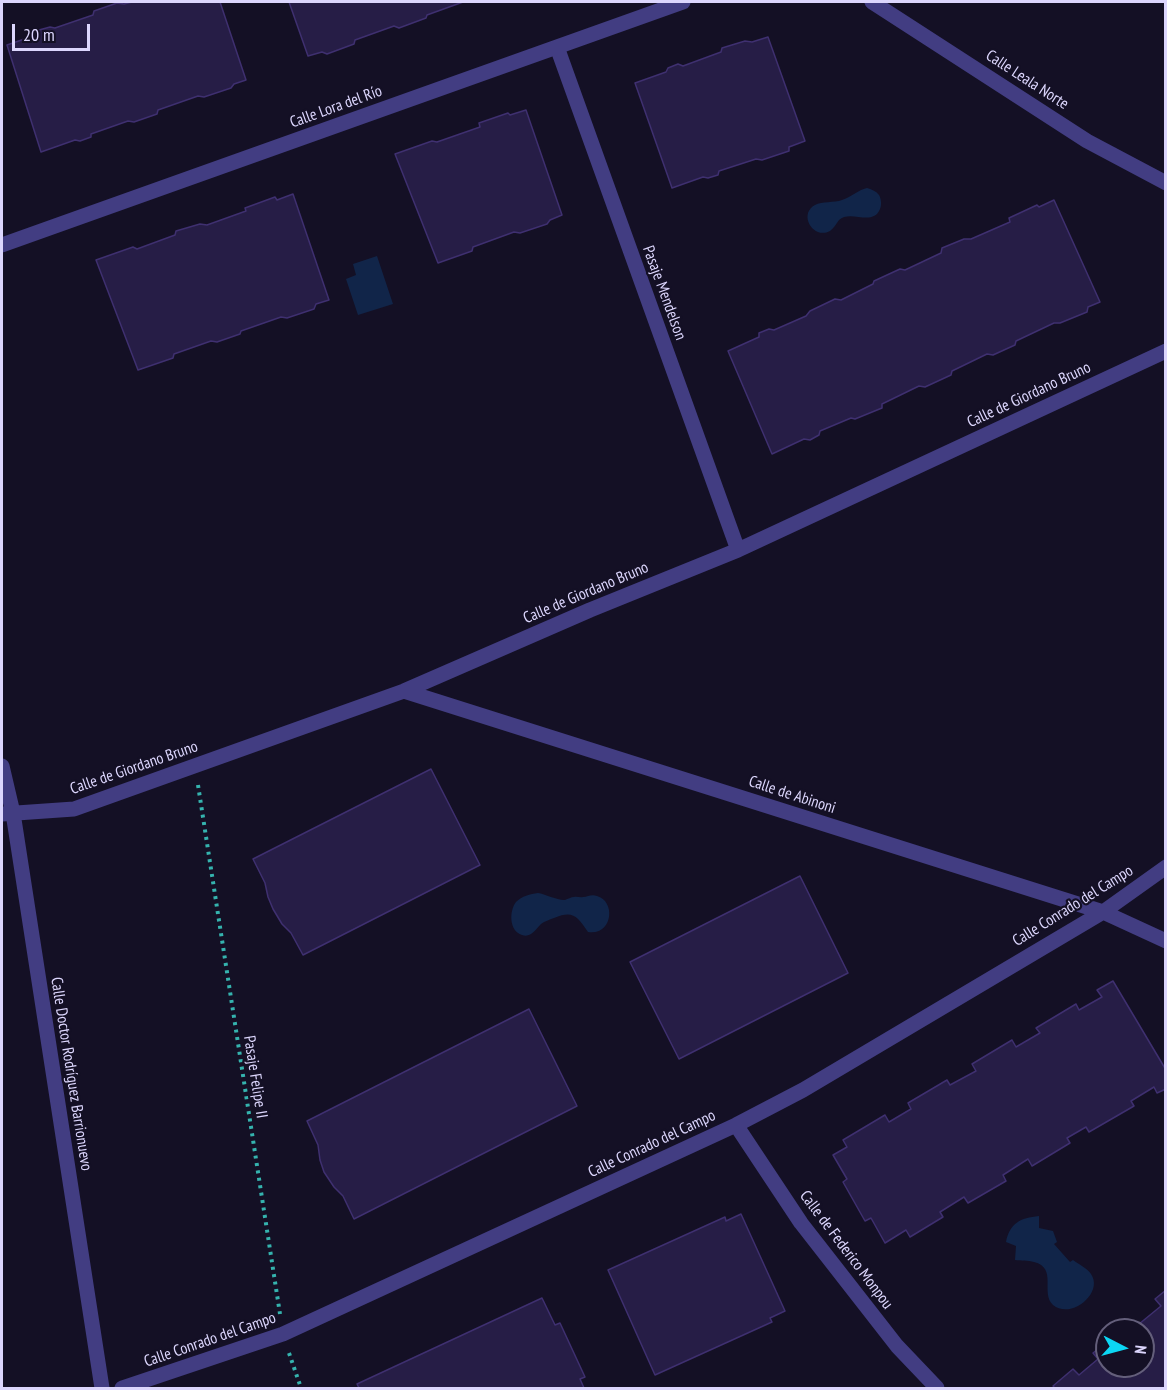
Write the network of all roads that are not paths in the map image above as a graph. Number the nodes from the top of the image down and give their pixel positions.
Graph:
1 (683, 2) edge
2 (872, 2) edge
3 (557, 47) junction
4 (1166, 183) edge
5 (2, 245) edge
6 (1166, 351) edge
7 (738, 550) junction
8 (404, 691) junction
9 (2, 766) edge
10 (7, 814) edge
11 (1166, 867) edge
12 (1103, 912) junction
13 (1166, 941) edge
14 (736, 1125) junction
15 (102, 1389) edge
16 (122, 1389) edge
17 (937, 1389) edge

1 - 3 street, Calle Lora del Río
2 - 4 street, Calle Leala Norte
3 - 5 street, Calle Lora del Río
3 - 7 street, Pasaje Mendelson
6 - 7 street, Calle de Giordano Bruno
7 - 8 street, Calle de Giordano Bruno
8 - 10 street, Calle de Giordano Bruno
8 - 12 street, Calle de Abinoni
9 - 10 street, Calle Doctor Rodríguez Barrionuevo
10 - 15 street, Calle Doctor Rodríguez Barrionuevo
11 - 12 street, Calle Conrado del Campo
12 - 13 street, Calle de Abinoni
12 - 14 street, Calle Conrado del Campo
14 - 16 street, Calle Conrado del Campo
14 - 17 street, Calle de Federico Monpou

